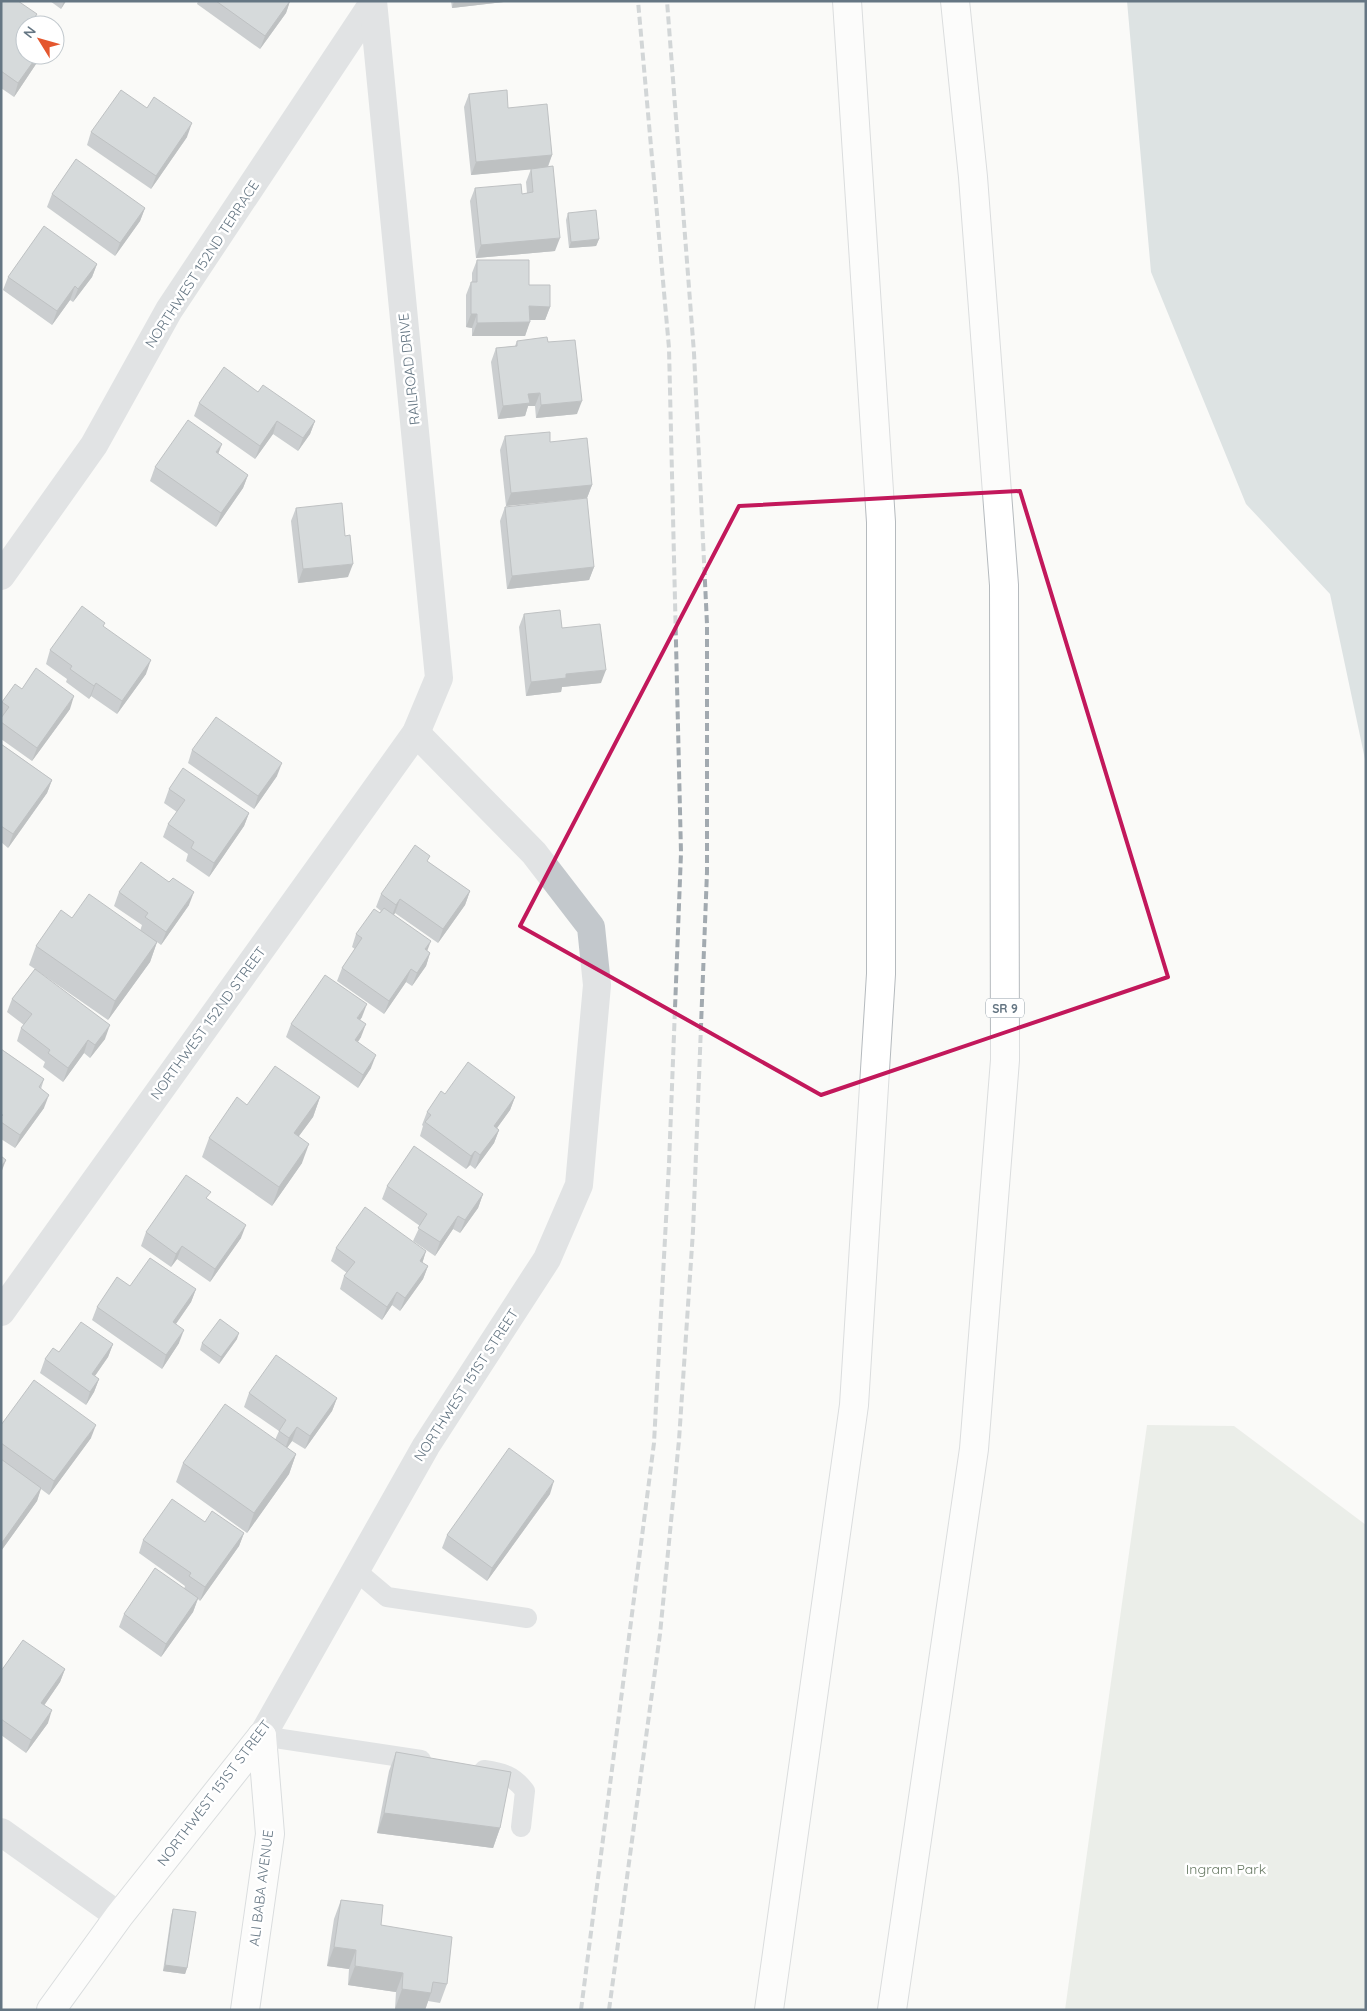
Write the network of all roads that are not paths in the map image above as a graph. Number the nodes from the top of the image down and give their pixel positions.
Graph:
1 (847, 1) edge
2 (954, 1) edge
3 (373, 2) edge
4 (1, 576) edge
5 (416, 733) junction
6 (1, 1312) edge
7 (355, 1570) junction
8 (527, 1618) dead end
9 (262, 1736) junction
10 (440, 1763) edge
11 (469, 1768) edge
12 (521, 1827) dead end
13 (1, 1832) edge
14 (119, 1916) junction
15 (50, 2010) edge
16 (245, 2010) edge
17 (770, 2010) edge
18 (892, 2010) edge

1 - 17 main road
2 - 18 main road, SR 9
3 - 4 street, NORTHWEST 152ND TERRACE
3 - 5 street, RAILROAD DRIVE
5 - 6 street, NORTHWEST 152ND STREET
5 - 7 street, NORTHWEST 151ST STREET
7 - 8 lane
7 - 9 street, NORTHWEST 151ST STREET
9 - 10 lane
9 - 14 main road, NORTHWEST 151ST STREET
9 - 16 main road, ALI BABA AVENUE
11 - 12 lane
13 - 14 street
14 - 15 main road, NORTHWEST 151ST STREET

